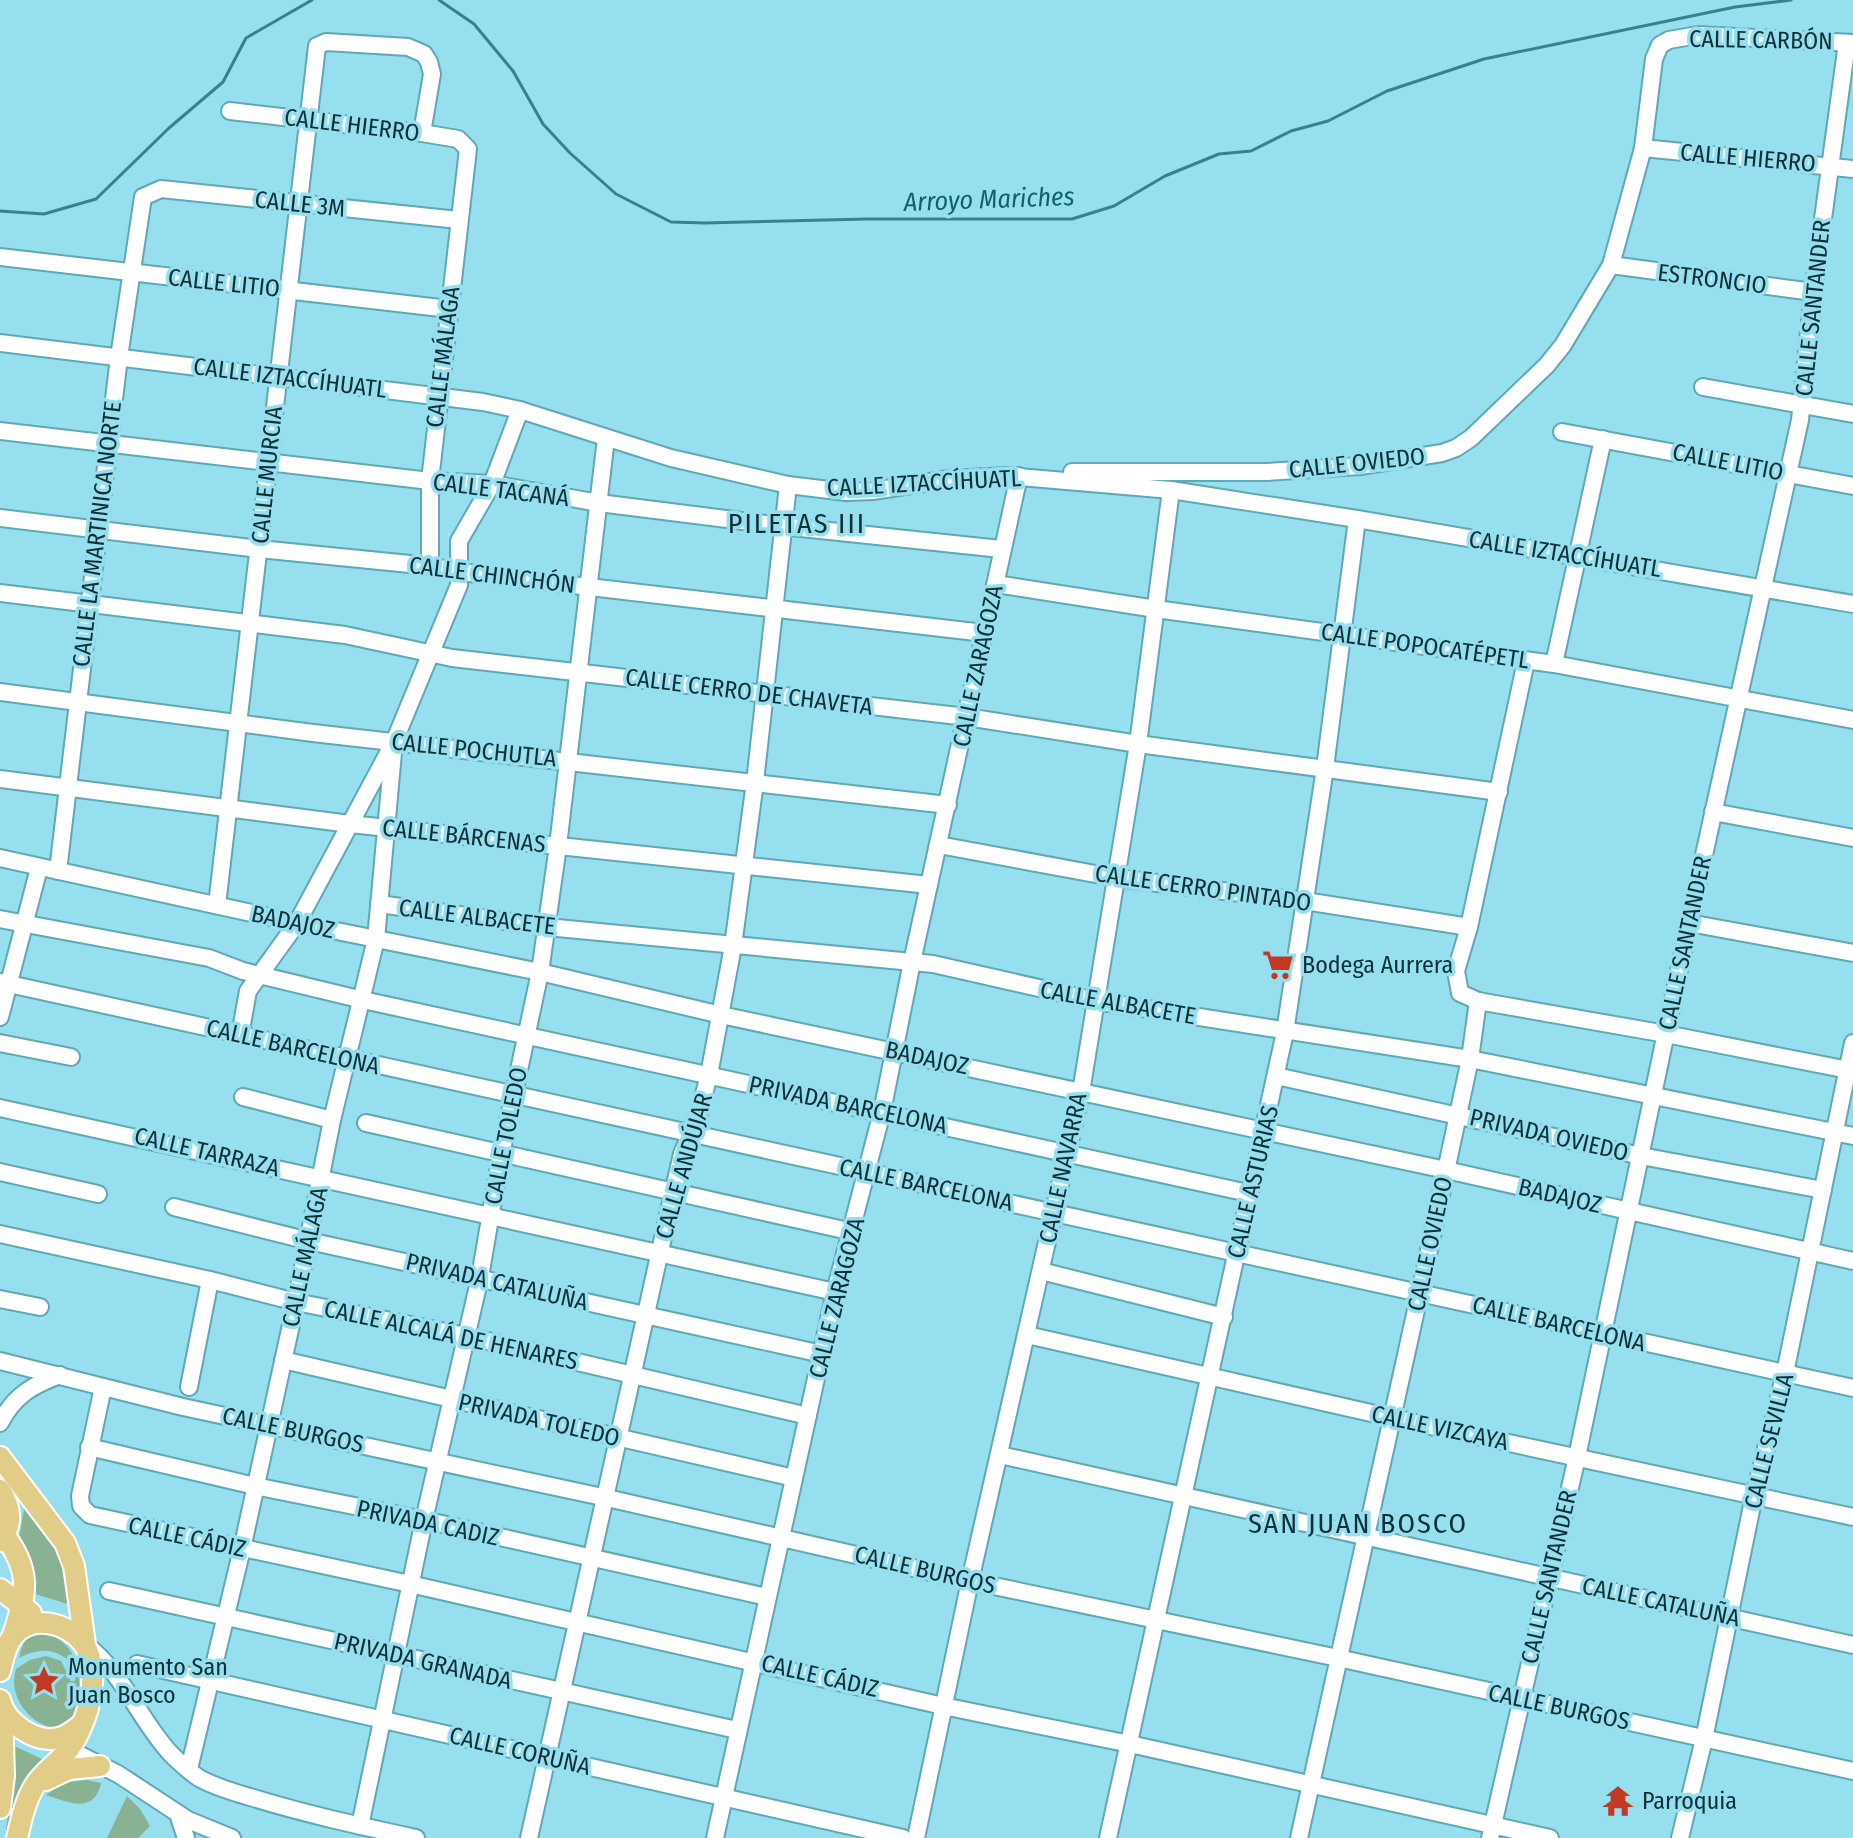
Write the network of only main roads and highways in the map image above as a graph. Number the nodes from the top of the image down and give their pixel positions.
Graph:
1 (0, 1457) edge
2 (0, 1490) edge
3 (2, 1535) edge
4 (0, 1589) edge
5 (21, 1608) junction
6 (45, 1621) junction
7 (12, 1638) junction
8 (85, 1644) junction
9 (0, 1671) edge
10 (1, 1704) edge
11 (81, 1725) junction
12 (100, 1766) road end
13 (35, 1785) junction
14 (0, 1808) edge
15 (17, 1838) edge

1 - 8 main road
2 - 3 main road
3 - 5 main road
4 - 5 main road
5 - 6 main road
5 - 7 main road
6 - 7 main road
6 - 8 main road
7 - 9 main road
8 - 11 main road
10 - 11 main road
10 - 14 main road
11 - 13 main road
12 - 13 main road
13 - 15 main road

